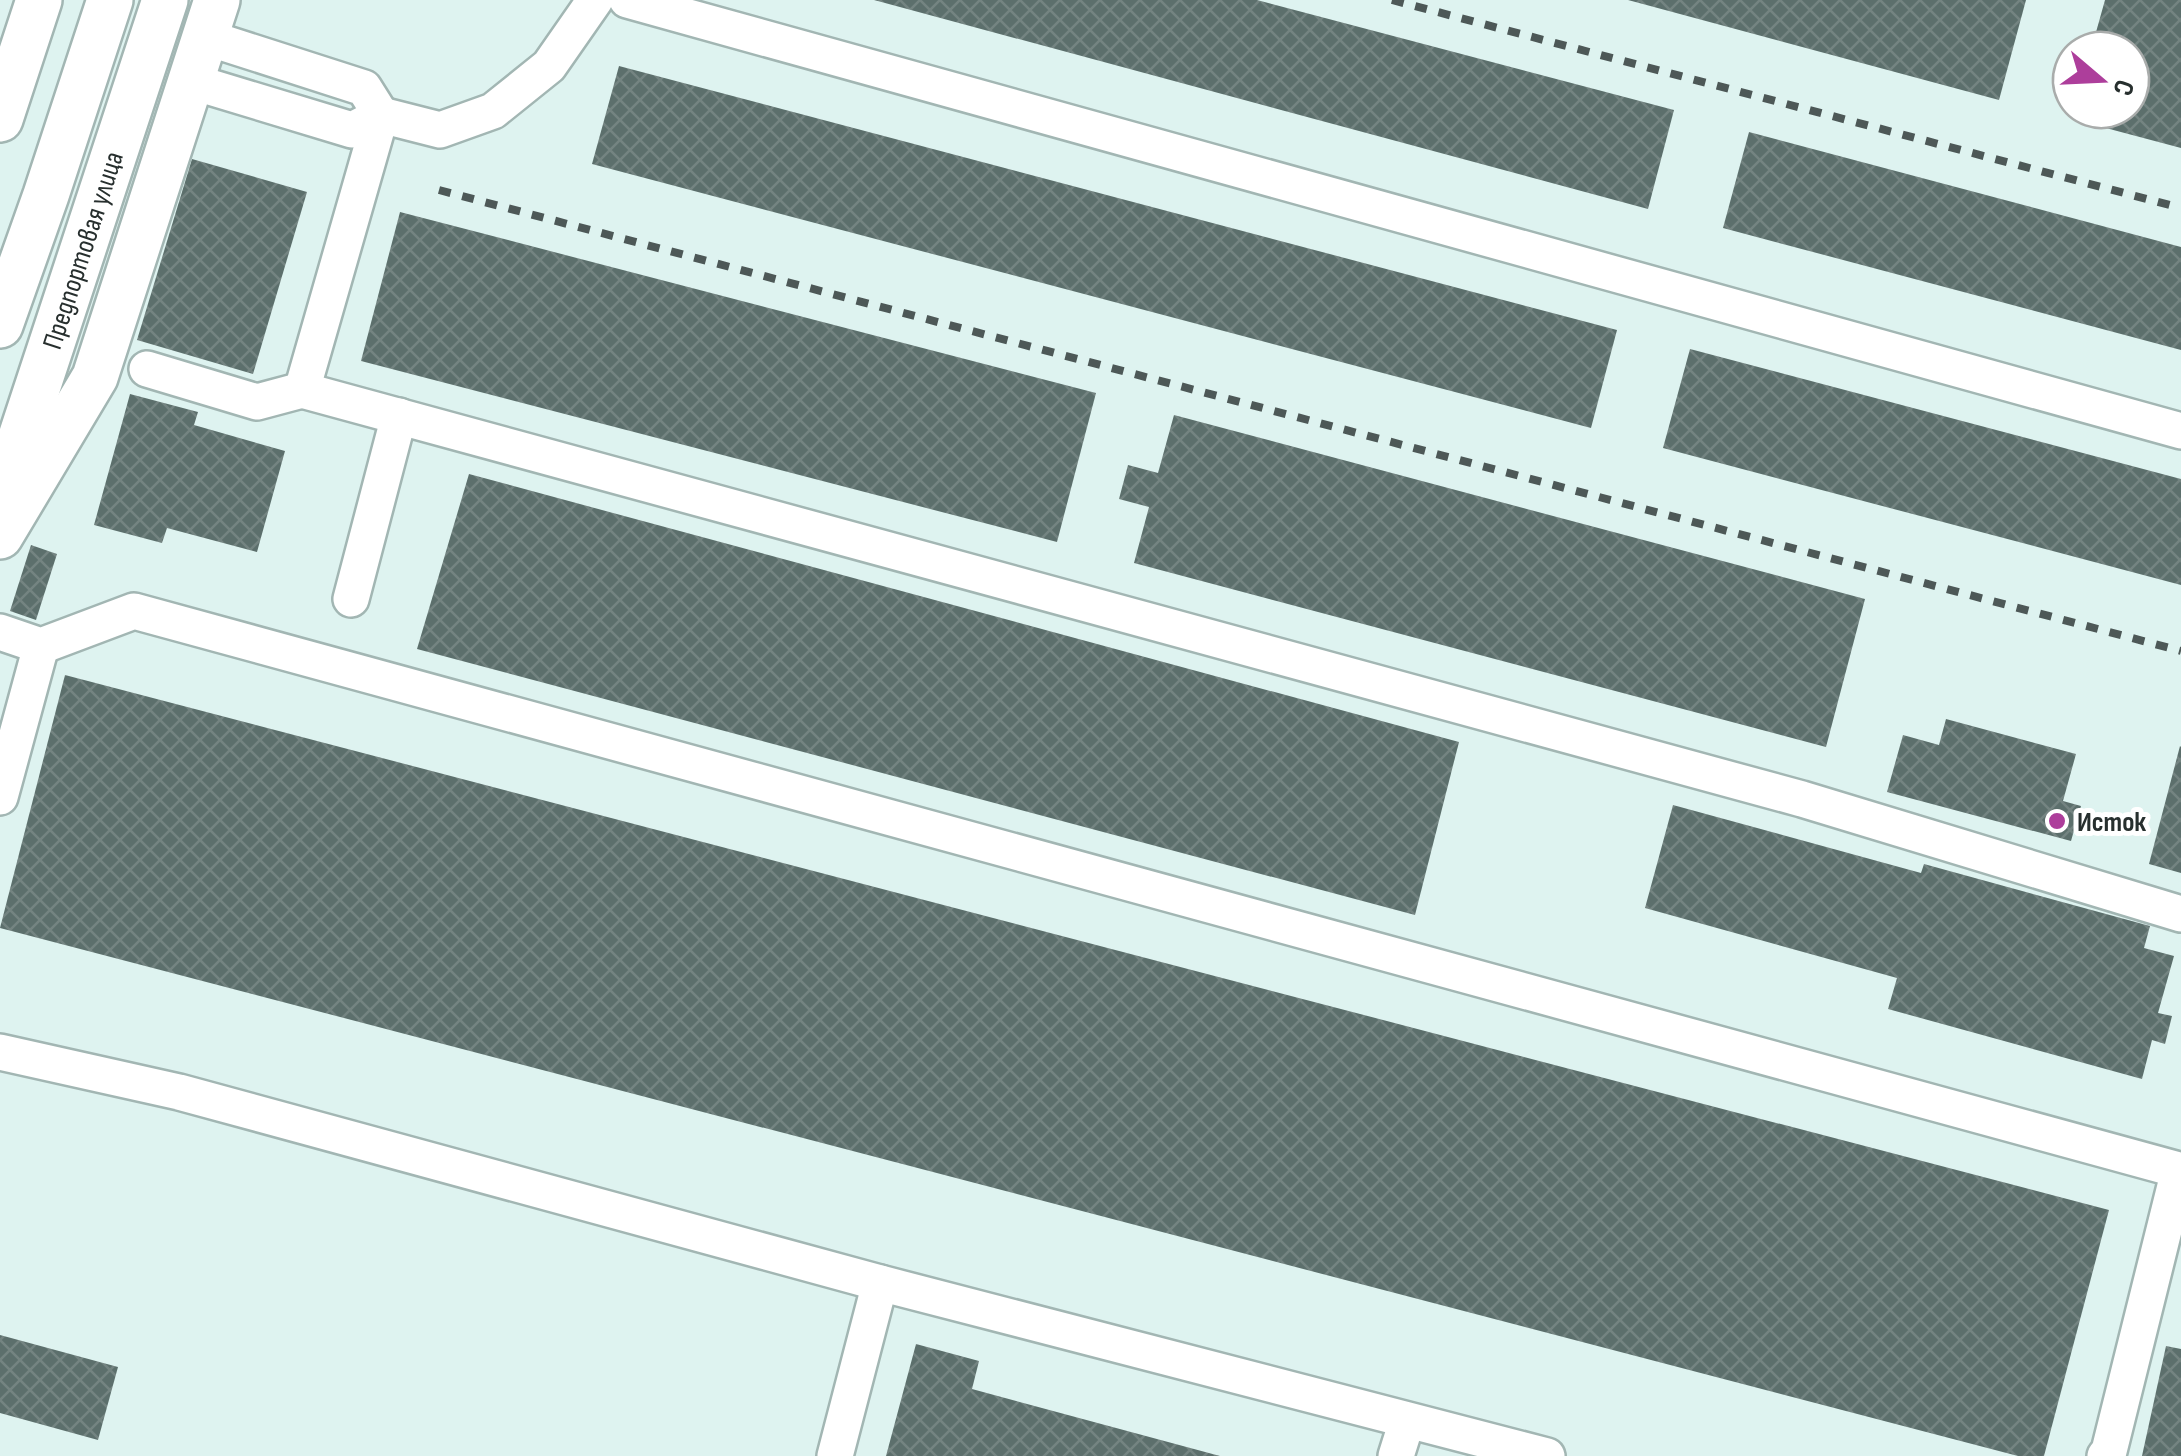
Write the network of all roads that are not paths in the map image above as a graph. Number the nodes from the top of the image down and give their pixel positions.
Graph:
1 (39, 0) edge
2 (110, 0) edge
3 (165, 0) edge
4 (595, 0) edge
5 (626, 0) edge
6 (211, 18) edge
7 (190, 82) junction
8 (381, 115) junction
9 (0, 118) edge
10 (0, 326) edge
11 (147, 369) dead end
12 (302, 390) junction
13 (399, 416) junction
14 (2181, 432) edge
15 (0, 501) edge
16 (0, 536) edge
17 (351, 599) dead end
18 (0, 632) edge
19 (40, 646) junction
20 (0, 797) edge
21 (2181, 914) edge
22 (0, 1052) edge
23 (880, 1283) junction
24 (1407, 1422) junction
25 (836, 1456) edge
26 (1396, 1456) edge
27 (1546, 1456) edge
28 (2106, 1456) edge

1 - 9 main road
2 - 10 main road, Предпортовая улица
3 - 15 main road, Предпортовая улица
4 - 8 lane
5 - 14 lane
6 - 7 main road
6 - 8 lane
7 - 8 lane
7 - 16 main road
8 - 12 lane
11 - 12 lane
12 - 13 lane
13 - 17 lane
13 - 21 lane
18 - 19 lane
19 - 20 lane
19 - 28 lane
22 - 23 lane
23 - 24 lane
23 - 25 lane
24 - 26 lane
24 - 27 lane

